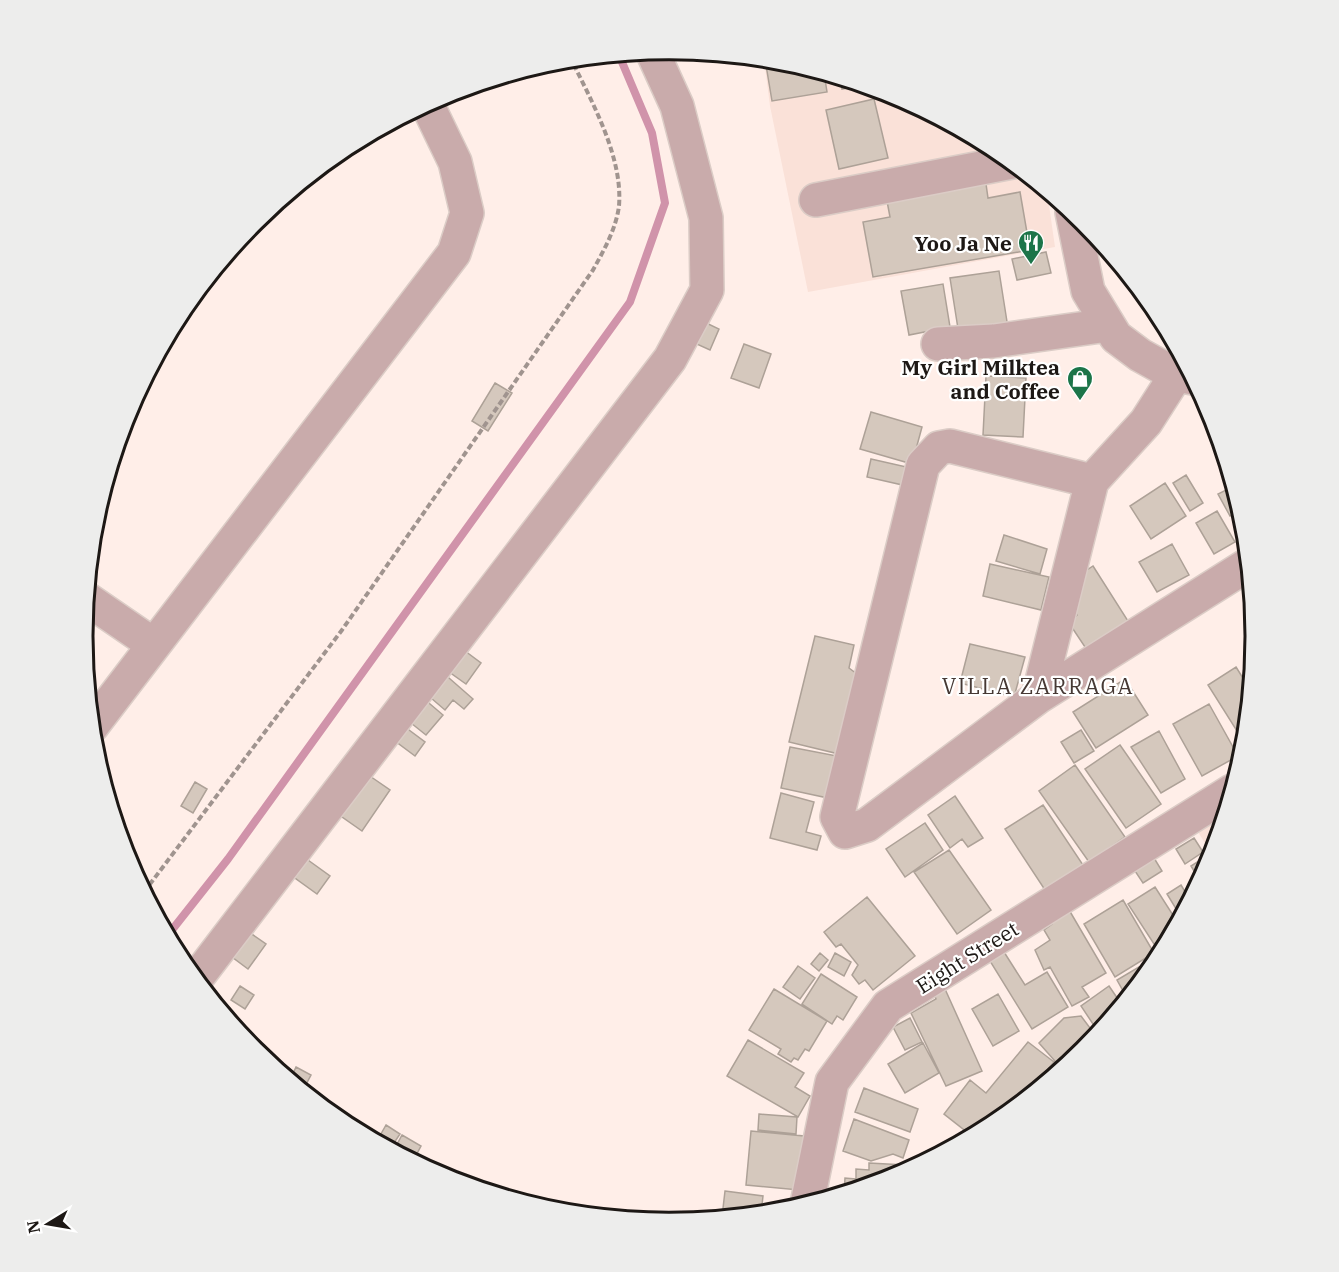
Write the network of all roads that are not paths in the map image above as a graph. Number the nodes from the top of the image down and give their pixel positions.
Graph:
1 (656, 60) edge
2 (431, 112) edge
3 (1000, 164) edge
4 (816, 200) dead end
5 (1075, 227) edge
6 (1108, 325) junction
7 (938, 344) dead end
8 (1183, 376) edge
9 (1184, 376) edge
10 (1092, 481) junction
11 (1242, 569) edge
12 (95, 603) edge
13 (154, 645) junction
14 (1038, 697) junction
15 (99, 717) edge
16 (1222, 797) edge
17 (202, 971) edge
18 (809, 1194) edge

1 - 17 street
2 - 13 street
3 - 4 street
5 - 6 street
6 - 7 street
6 - 8 street
9 - 10 street
10 - 14 street
10 - 14 street
11 - 14 street
12 - 13 street
13 - 15 street
16 - 18 street, Eight Street

